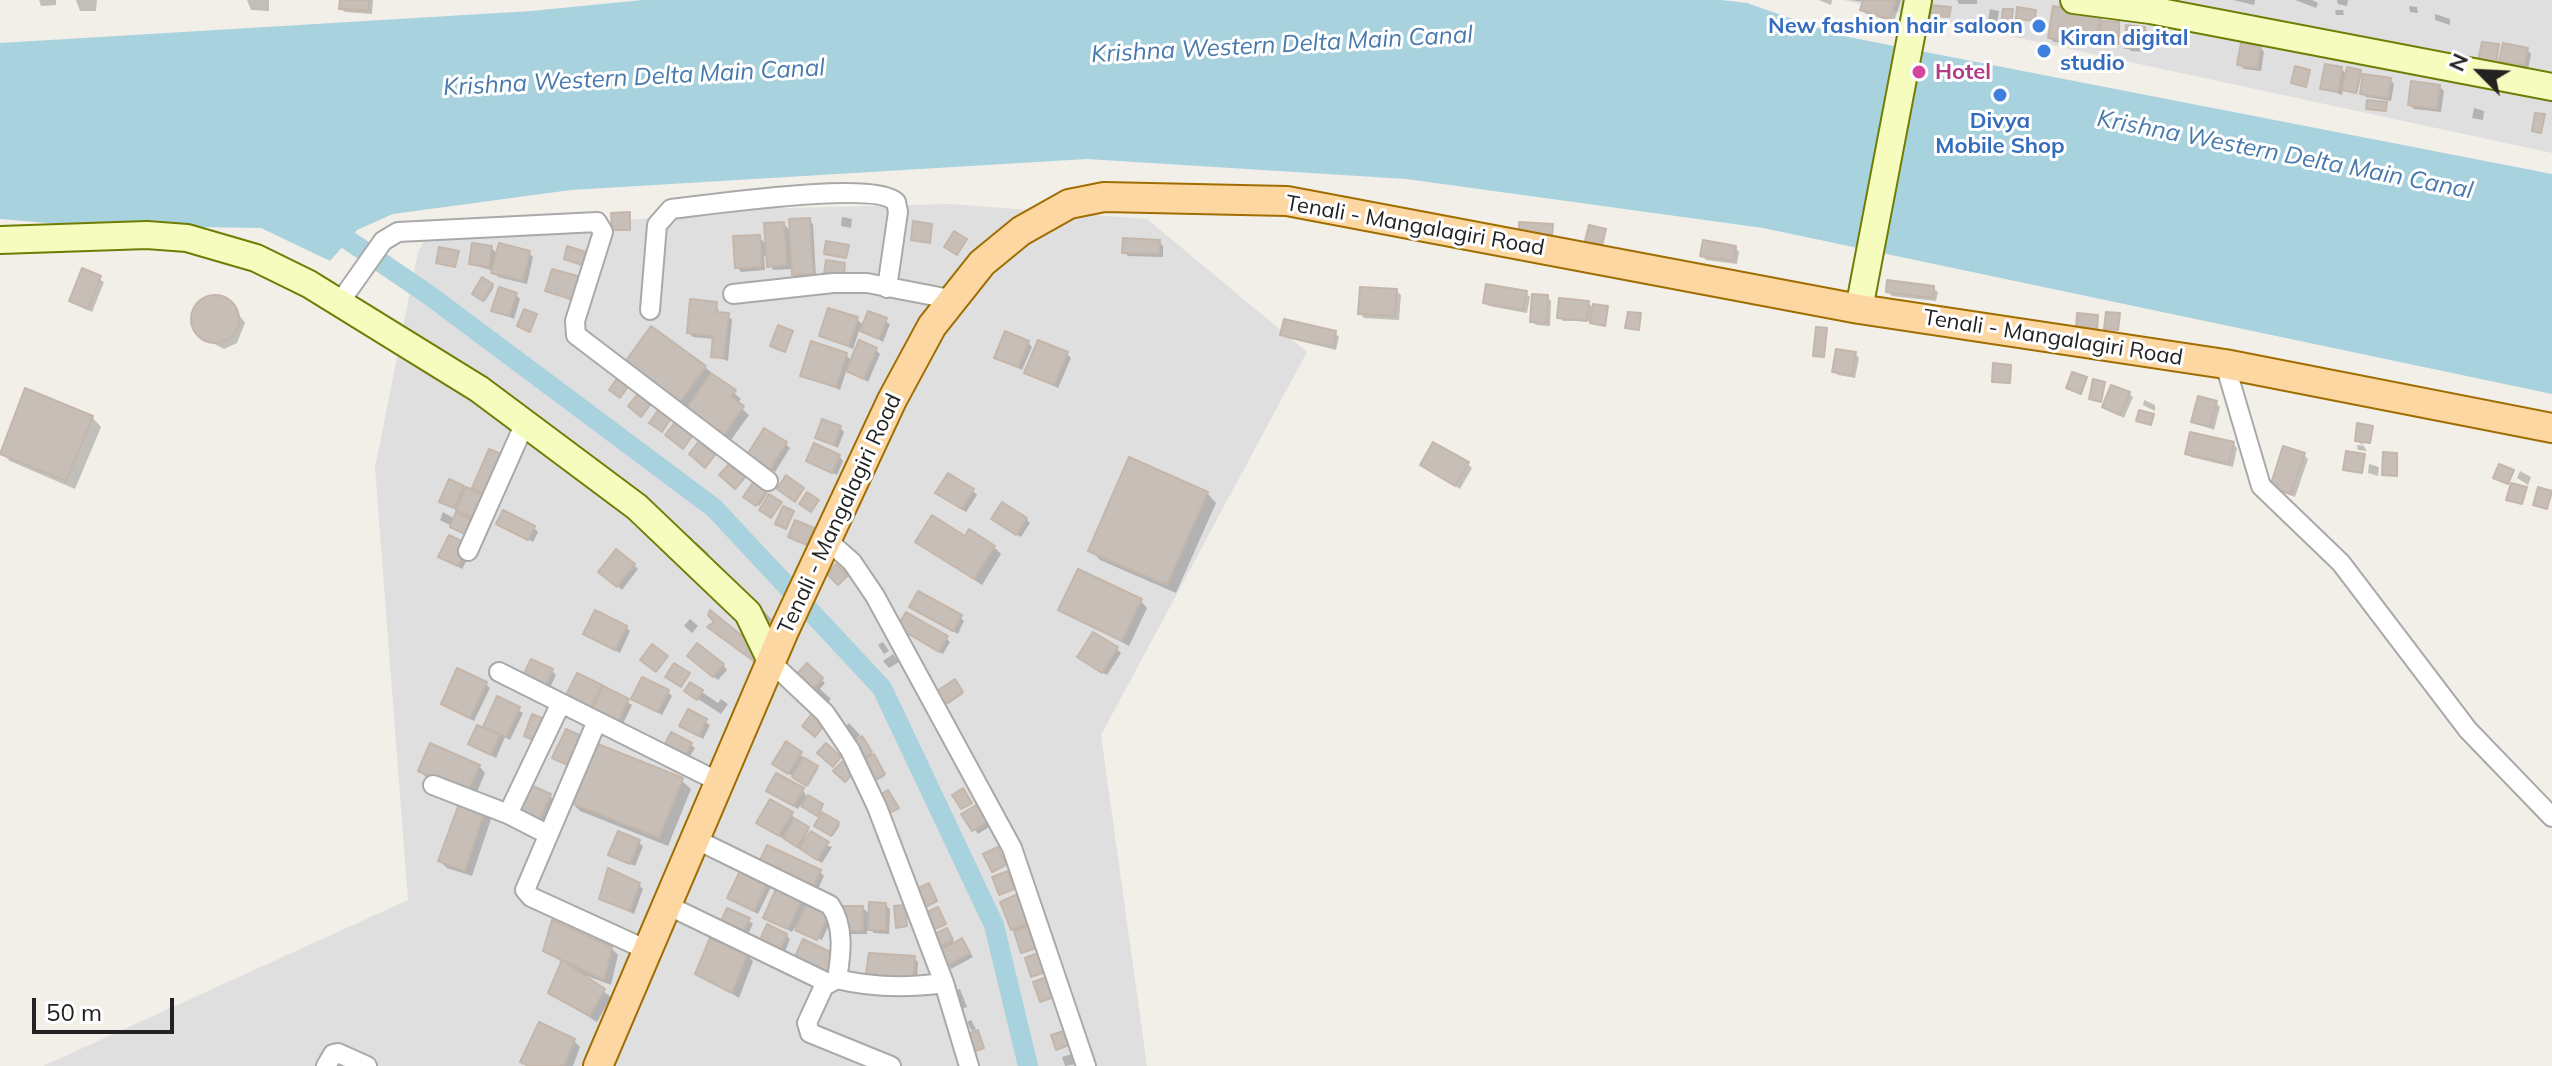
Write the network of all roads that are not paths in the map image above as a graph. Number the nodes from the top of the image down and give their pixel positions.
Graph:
1 (2074, 0) edge
2 (1917, 8) edge
3 (2194, 9) edge
4 (2552, 87) edge
5 (0, 240) edge
6 (887, 288) junction
7 (346, 293) junction
8 (733, 294) dead end
9 (950, 299) junction
10 (1859, 309) junction
11 (650, 310) dead end
12 (2225, 364) junction
13 (525, 423) junction
14 (2552, 428) edge
15 (768, 481) dead end
16 (824, 543) junction
17 (468, 551) dead end
18 (772, 663) junction
19 (499, 672) dead end
20 (561, 703) junction
21 (597, 721) junction
22 (719, 782) junction
23 (433, 785) dead end
24 (508, 814) junction
25 (2552, 817) edge
26 (547, 834) junction
27 (693, 838) junction
28 (665, 904) junction
29 (647, 950) junction
30 (832, 981) junction
31 (944, 983) junction
32 (326, 1066) edge
33 (367, 1066) edge
34 (598, 1066) edge
35 (891, 1066) edge
36 (969, 1066) edge
37 (1086, 1066) edge

1 - 3 street
2 - 10 street
3 - 4 street
5 - 7 street
6 - 8 street
6 - 9 street
6 - 11 street
7 - 13 street
7 - 15 street
9 - 10 main road, Tenali - Mangalagiri Road
9 - 16 main road, Tenali - Mangalagiri Road
10 - 12 main road, Tenali - Mangalagiri Road
12 - 14 main road, Tenali - Mangalagiri Road
12 - 25 street
13 - 17 street
13 - 18 street
16 - 18 main road, Tenali - Mangalagiri Road
16 - 37 street
18 - 22 main road, Tenali - Mangalagiri Road
18 - 31 street
19 - 20 street
20 - 21 street
20 - 24 street
21 - 22 street
21 - 26 street
22 - 27 main road, Tenali - Mangalagiri Road
23 - 24 street
24 - 26 street
26 - 29 street
27 - 28 main road, Tenali - Mangalagiri Road
27 - 30 street
28 - 29 main road, Tenali - Mangalagiri Road
28 - 30 street
29 - 34 main road, Tenali - Mangalagiri Road
30 - 31 street
30 - 35 street
31 - 36 street
32 - 33 street

